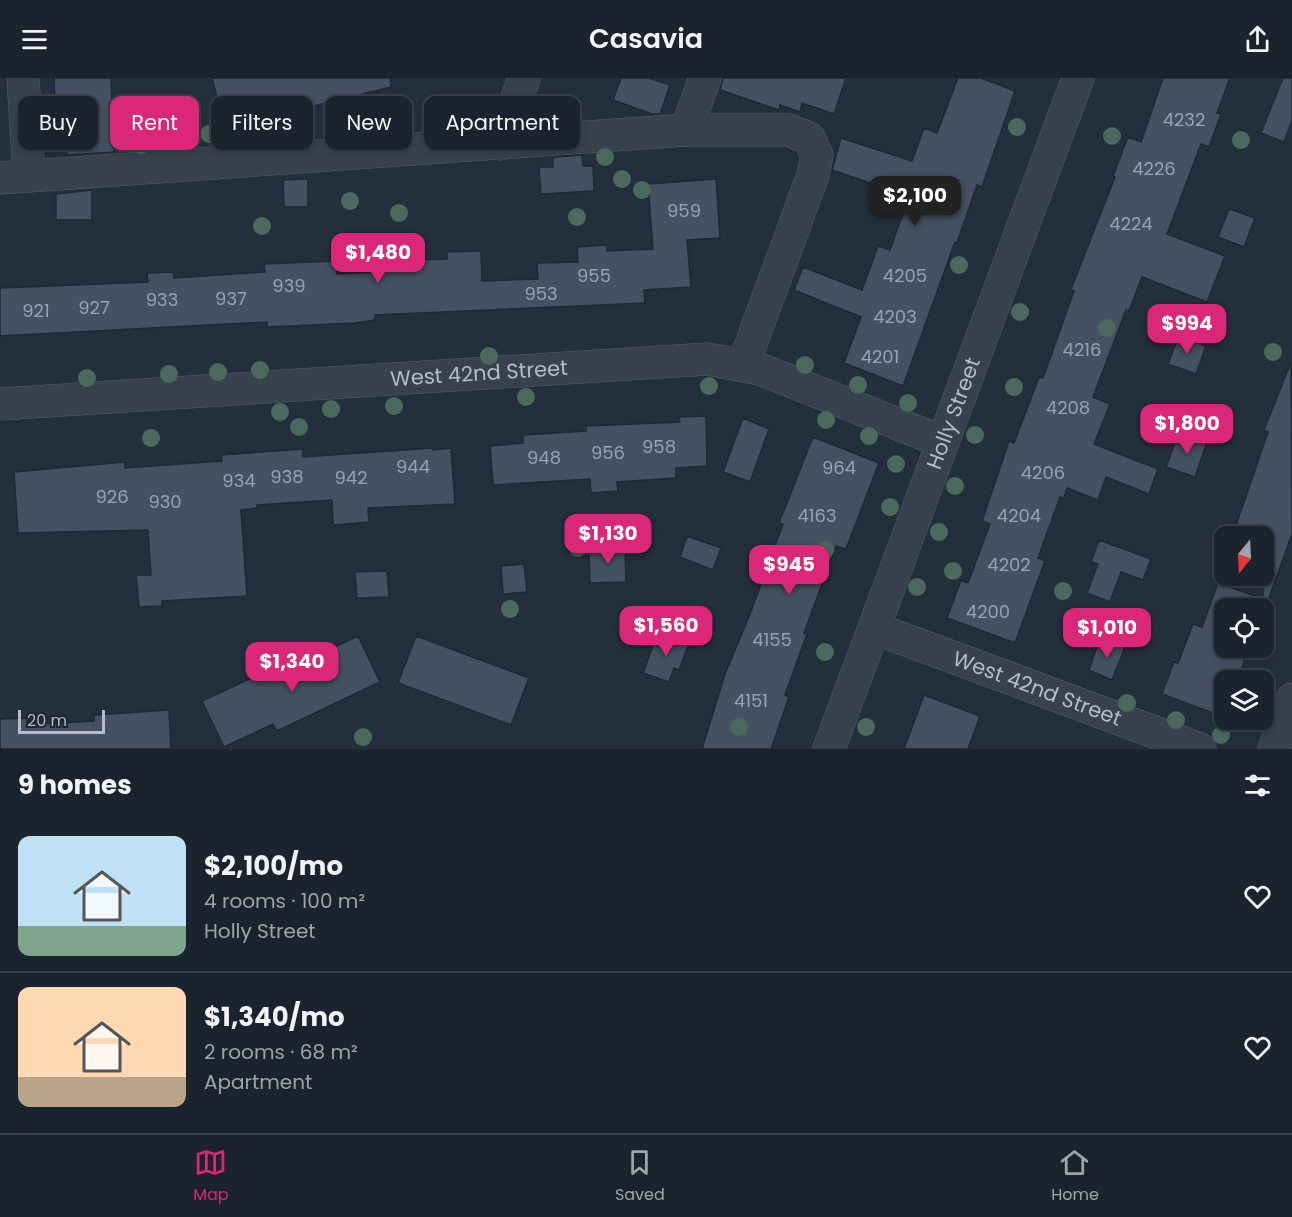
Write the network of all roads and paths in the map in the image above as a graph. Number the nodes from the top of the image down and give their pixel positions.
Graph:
1 (23, 78) edge
2 (524, 78) edge
3 (705, 78) edge
4 (1078, 78) edge
5 (517, 96) edge
6 (686, 130) junction
7 (580, 138) edge
8 (424, 149) edge
9 (15, 177) edge
10 (743, 366) junction
11 (0, 404) edge
12 (943, 442) junction
13 (874, 628) junction
14 (1292, 699) edge
15 (829, 749) edge
16 (1200, 749) edge
17 (1274, 749) edge

1 - 9 street
2 - 5 street
3 - 6 street
4 - 12 street, Holly Street
6 - 7 street
6 - 10 street
8 - 9 street
10 - 11 street, West 42nd Street
10 - 12 street, West 42nd Street
12 - 13 street, Holly Street
13 - 15 street, Holly Street
13 - 16 street, West 42nd Street
14 - 17 street

